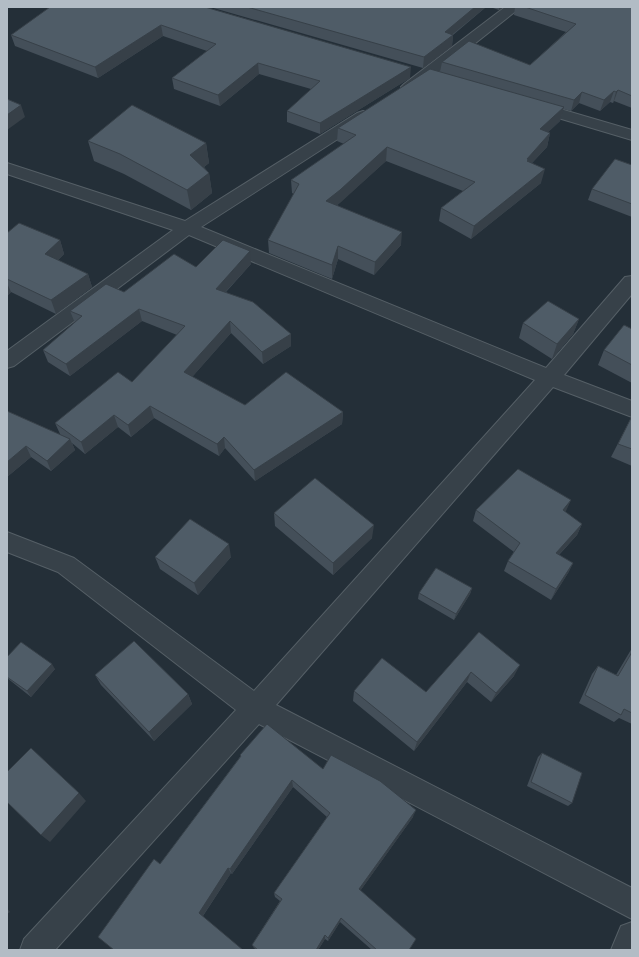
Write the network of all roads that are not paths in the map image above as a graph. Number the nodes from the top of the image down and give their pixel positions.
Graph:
1 (514, 7) edge
2 (518, 102) edge
3 (632, 135) edge
4 (7, 168) edge
5 (187, 228) junction
6 (632, 282) edge
7 (7, 361) edge
8 (550, 378) junction
9 (632, 409) edge
10 (7, 542) edge
11 (256, 709) junction
12 (632, 904) edge
13 (632, 937) edge
14 (35, 950) edge
15 (626, 950) edge

1 - 5 street
2 - 3 street
4 - 5 street
5 - 7 street
5 - 8 street
6 - 8 street
8 - 9 street
8 - 11 street
10 - 11 street
11 - 12 street
11 - 14 street
13 - 15 street

